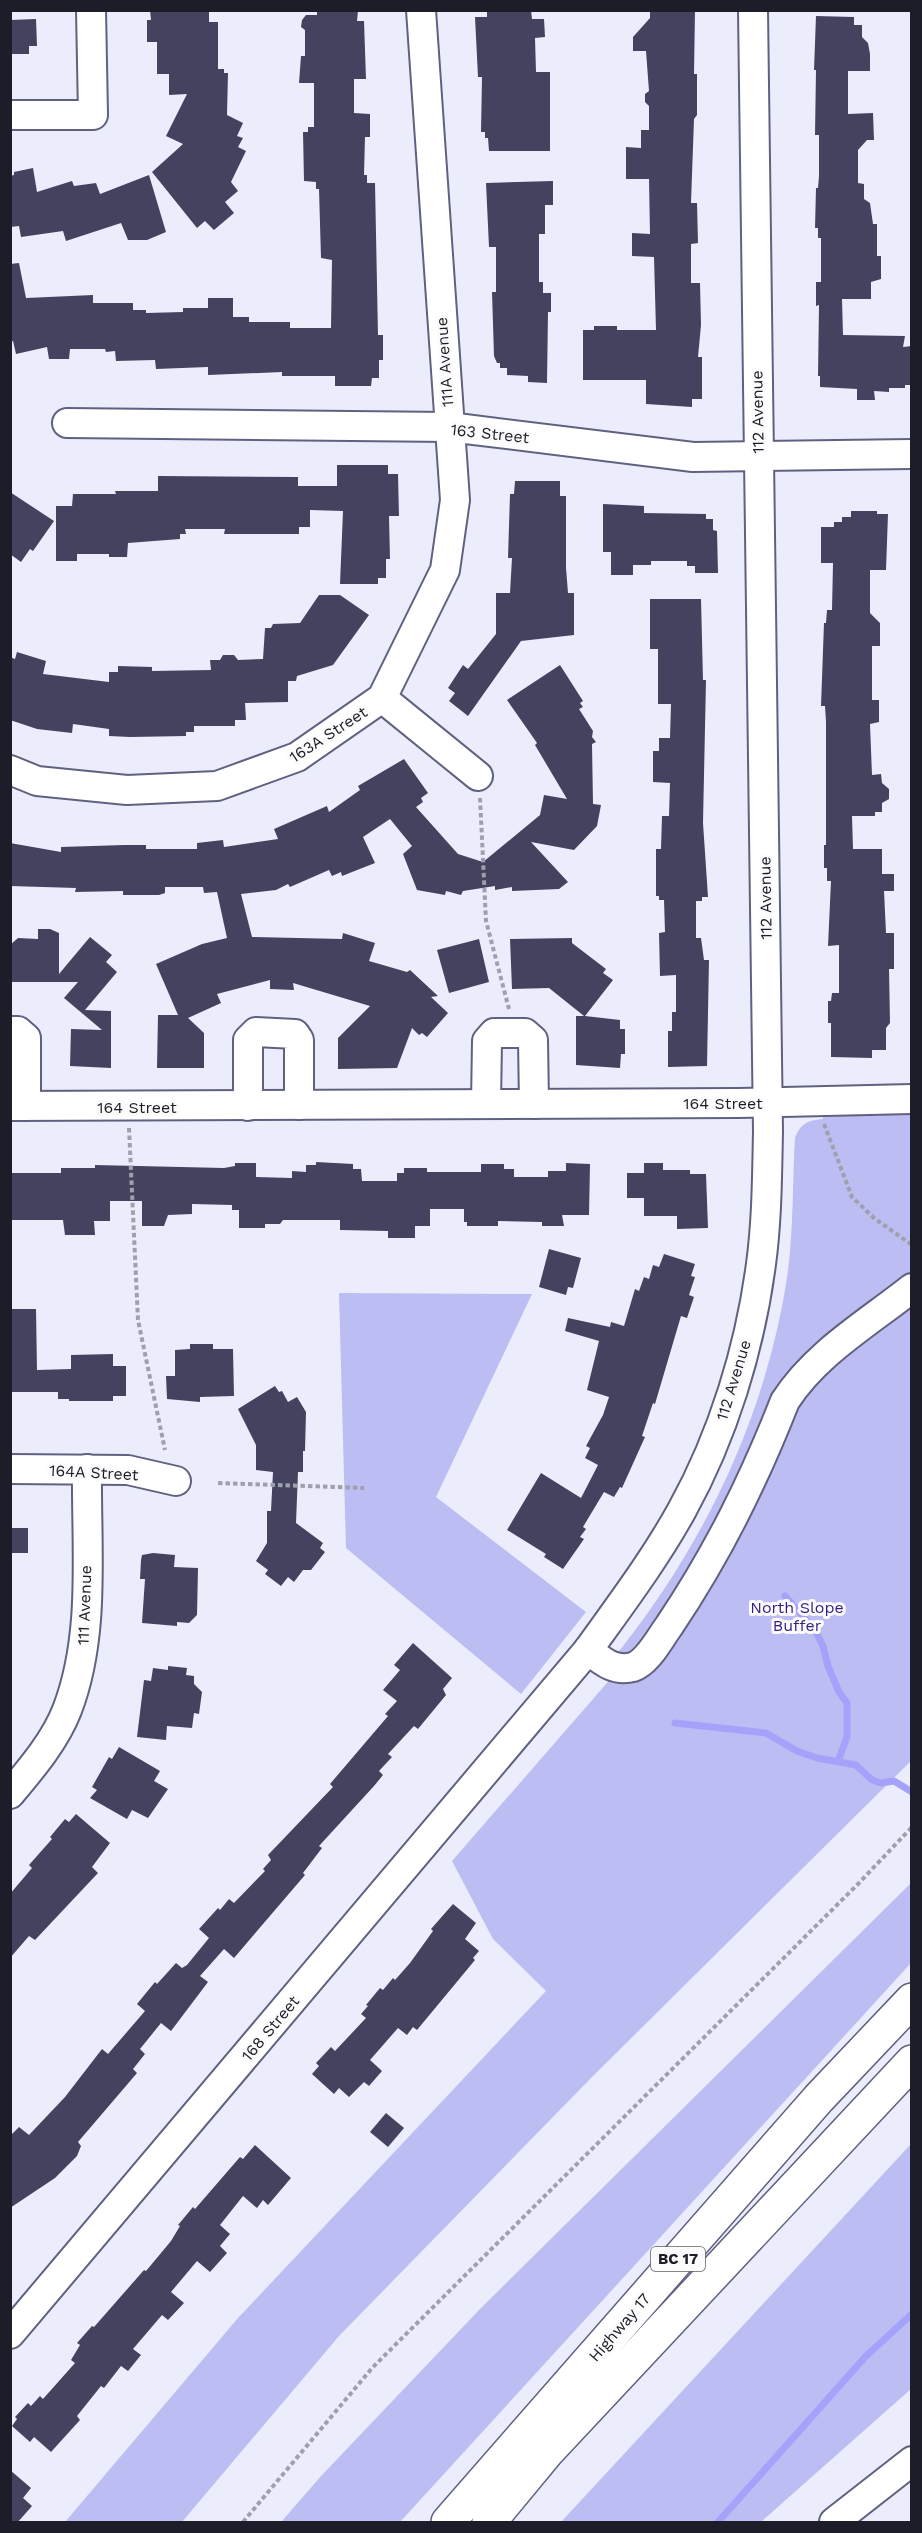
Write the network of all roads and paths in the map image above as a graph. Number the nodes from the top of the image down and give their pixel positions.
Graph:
1 (91, 10) edge
2 (421, 10) edge
3 (753, 10) edge
4 (10, 116) edge
5 (67, 423) dead end
6 (448, 427) junction
7 (912, 454) edge
8 (758, 455) junction
9 (382, 698) junction
10 (10, 770) edge
11 (478, 776) joint
12 (10, 1031) edge
13 (511, 1033) junction
14 (912, 1099) edge
15 (767, 1102) junction
16 (486, 1104) junction
17 (534, 1104) junction
18 (299, 1105) junction
19 (18, 1106) edge
20 (248, 1106) junction
21 (821, 1116) dead end
22 (128, 1124) dead end
23 (912, 1245) edge
24 (912, 1288) edge
25 (165, 1450) dead end
26 (10, 1469) edge
27 (87, 1469) junction
28 (176, 1481) dead end
29 (218, 1483) dead end
30 (364, 1488) dead end
31 (588, 1650) junction
32 (529, 1722) joint
33 (10, 1794) edge
34 (912, 1827) edge
35 (912, 2000) edge
36 (912, 2062) edge
37 (10, 2334) edge
38 (912, 2461) edge
39 (243, 2523) edge
40 (448, 2523) edge
41 (489, 2523) edge
42 (834, 2523) edge

1 - 4 street
2 - 6 street, 111A Avenue
3 - 8 street, 112 Avenue
5 - 6 street, 163 Street
6 - 8 street, 163 Street
6 - 9 street, 111A Avenue
7 - 8 street, 163 Street
8 - 15 street, 112 Avenue
9 - 10 street, 163A Street
9 - 11 street, 163A Street
11 - 13 path
12 - 19 street, 164 Street
13 - 16 street
13 - 17 street
14 - 15 street, 164 Street
15 - 17 street, 164 Street
15 - 31 street, 112 Avenue
16 - 17 street, 164 Street
16 - 18 street, 164 Street
18 - 20 street, 164 Street
18 - 20 street
19 - 20 street, 164 Street
21 - 23 path
22 - 25 path
24 - 31 street
26 - 27 street, 164A Street
27 - 28 street, 164A Street
27 - 33 street, 111 Avenue
29 - 30 path
31 - 32 street, 112 Avenue
32 - 37 street, 168 Street
34 - 39 path
35 - 40 highway, Highway 17 / BC 17
36 - 41 highway, Highway 17 / BC 17
38 - 42 street

